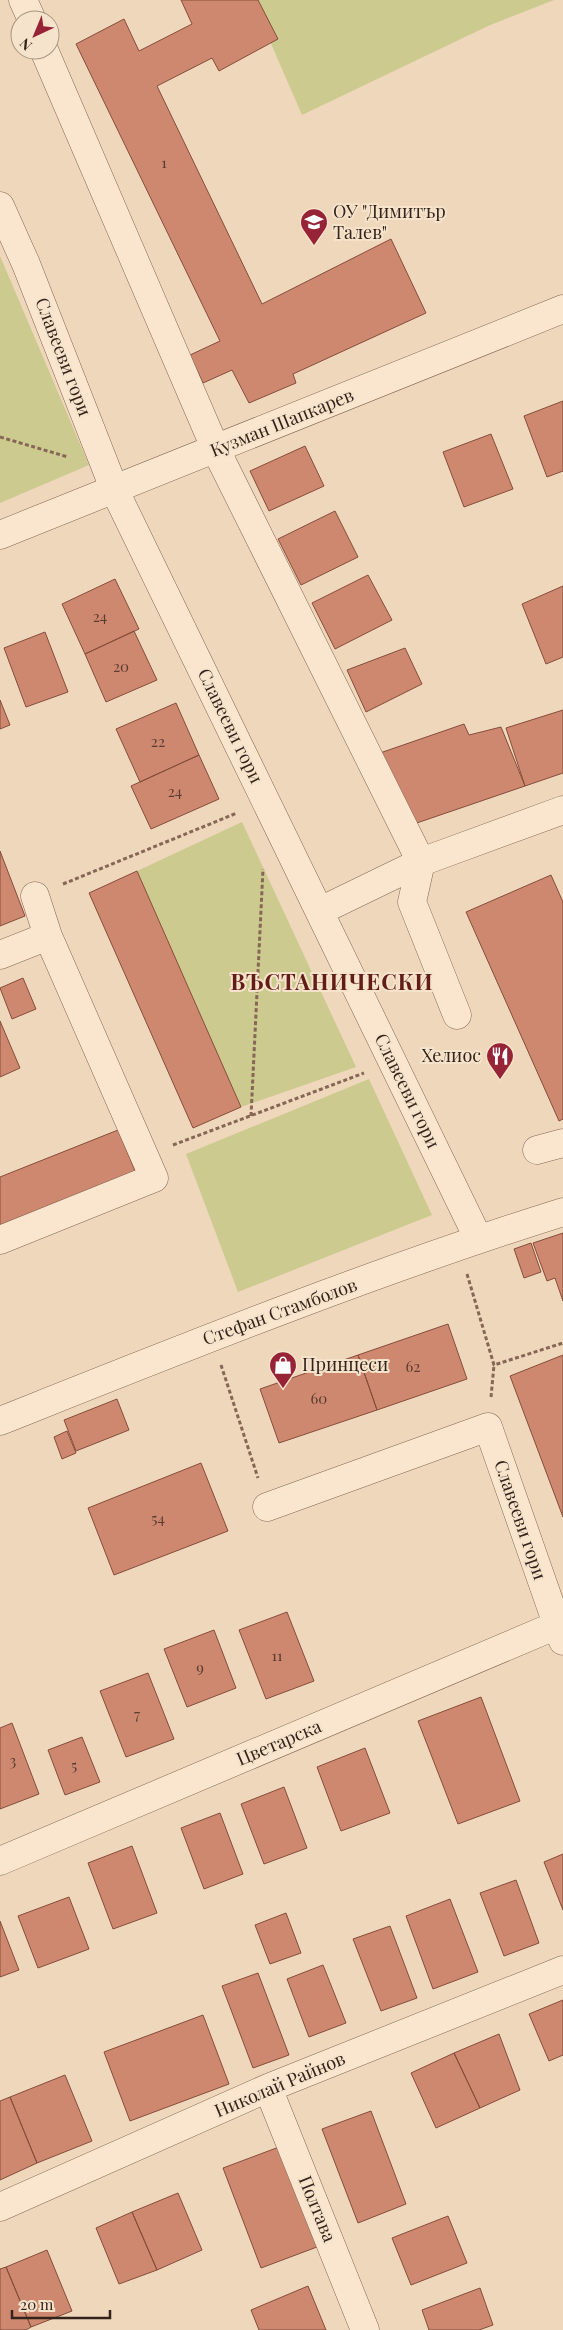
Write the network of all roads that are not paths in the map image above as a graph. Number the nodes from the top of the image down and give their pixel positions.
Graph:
1 (48, 60) edge
2 (0, 206) edge
3 (563, 310) edge
4 (216, 450) junction
5 (115, 490) junction
6 (0, 535) edge
7 (563, 810) edge
8 (421, 862) junction
9 (35, 896) road end
10 (320, 911) junction
11 (48, 936) junction
12 (0, 955) edge
13 (457, 1015) dead end
14 (563, 1143) edge
15 (537, 1150) dead end
16 (563, 1212) edge
17 (0, 1240) edge
18 (468, 1242) junction
19 (0, 1421) edge
20 (267, 1507) road end
21 (560, 1633) edge
22 (0, 1861) edge
23 (563, 1970) edge
24 (268, 2088) junction
25 (0, 2207) edge
26 (365, 2330) edge

1 - 4 street
2 - 5 street, Славееви гори
3 - 4 street, Кузман Шапкарев
4 - 5 street, Кузман Шапкарев
4 - 8 street
5 - 6 street, Кузман Шапкарев
5 - 10 street, Славееви гори
7 - 8 street
8 - 10 street
8 - 13 street
9 - 11 street
10 - 18 street, Славееви гори
11 - 12 street
11 - 17 street
14 - 15 street
16 - 18 street, Стефан Стамболов
18 - 19 street, Стефан Стамболов
20 - 21 street, Славееви гори
21 - 22 street, Цветарска
23 - 24 street, Николай Райнов
24 - 25 street, Николай Райнов
24 - 26 street, Полтава

